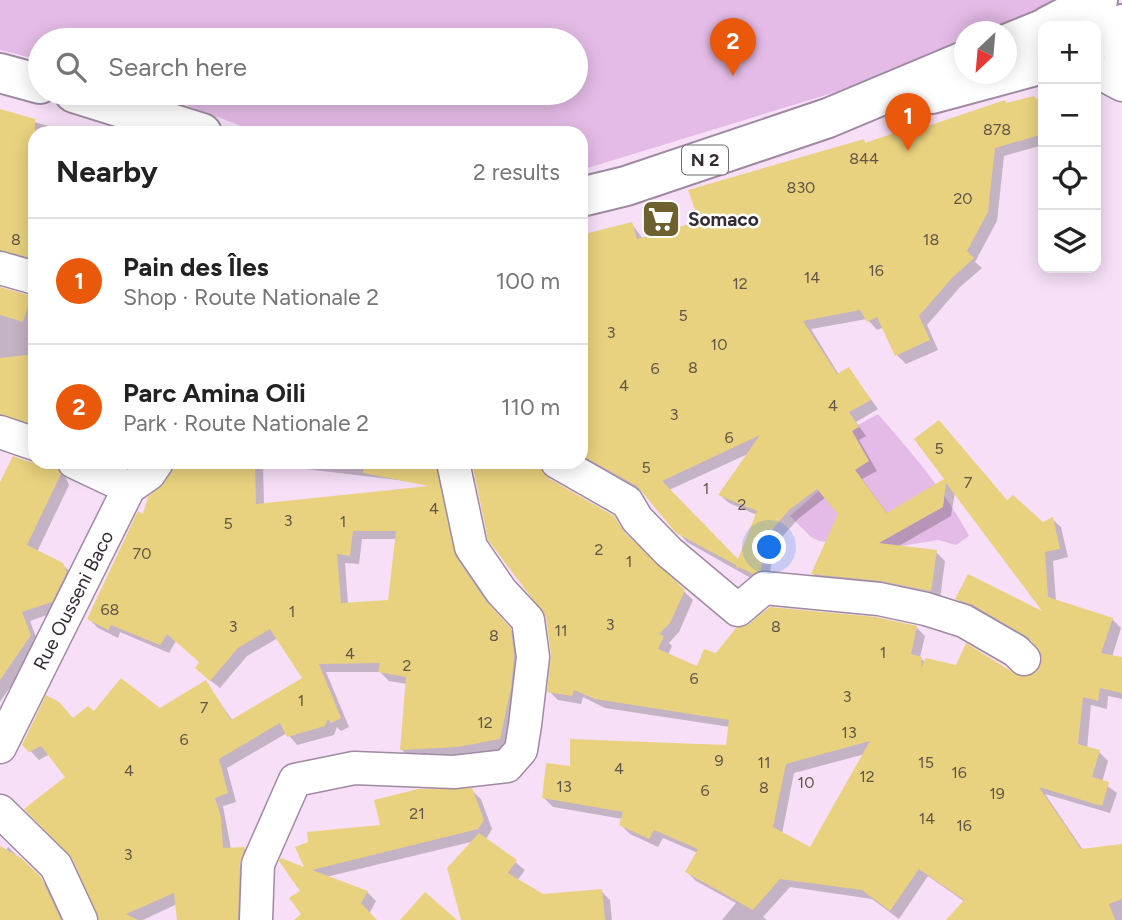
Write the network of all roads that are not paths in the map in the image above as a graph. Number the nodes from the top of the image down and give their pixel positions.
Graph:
1 (1038, 37) edge
2 (1017, 42) edge
3 (954, 65) edge
4 (1038, 65) edge
5 (0, 73) edge
6 (1101, 74) edge
7 (28, 81) edge
8 (1122, 85) edge
9 (112, 105) edge
10 (828, 118) junction
11 (180, 126) edge
12 (588, 195) edge
13 (0, 268) edge
14 (28, 276) edge
15 (0, 432) edge
16 (28, 442) edge
17 (89, 469) edge
18 (152, 469) edge
19 (454, 469) edge
20 (569, 469) edge
21 (129, 488) junction
22 (1024, 659) dead end
23 (0, 747) edge
24 (0, 811) edge
25 (81, 920) edge
26 (256, 920) edge

1 - 2 main road
3 - 10 main road, N 2
4 - 10 main road, N 2
5 - 7 main road
6 - 8 street
9 - 11 main road
10 - 12 main road, N 2
13 - 14 street
15 - 16 street
17 - 21 street
18 - 21 street, Rue Ousseni Baco
19 - 26 street
20 - 22 street
21 - 23 street, Rue Ousseni Baco
24 - 25 street

